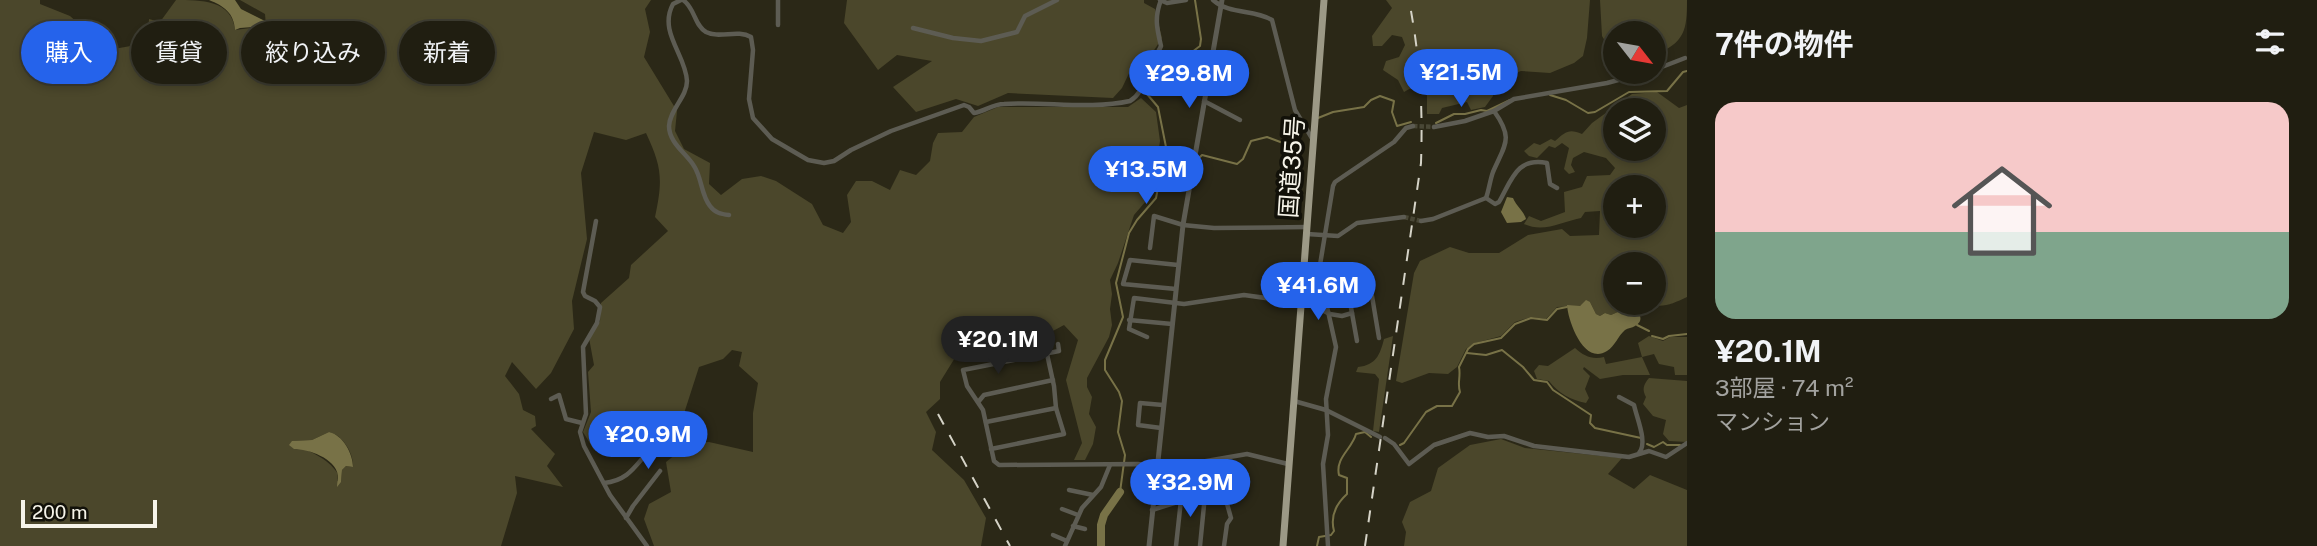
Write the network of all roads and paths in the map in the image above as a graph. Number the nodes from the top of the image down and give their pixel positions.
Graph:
1 (682, 0) edge
2 (778, 0) edge
3 (1057, 0) edge
4 (1161, 0) edge
5 (1186, 0) edge
6 (1213, 0) edge
7 (1324, 0) edge
8 (1221, 3) edge
9 (778, 25) dead end
10 (914, 28) dead end
11 (1685, 58) dead end
12 (1666, 65) edge
13 (1603, 84) edge
14 (1204, 101) junction
15 (1494, 111) junction
16 (1240, 120) dead end
17 (1413, 126) tunnel mouth
18 (1434, 127) tunnel mouth
19 (1313, 141) junction
20 (1557, 188) dead end
21 (1486, 198) junction
22 (729, 215) dead end
23 (1404, 217) tunnel mouth
24 (596, 221) dead end
25 (1421, 221) tunnel mouth
26 (1183, 225) junction
27 (1306, 231) junction
28 (1324, 234) junction
29 (1150, 248) dead end
30 (1178, 265) junction
31 (1176, 289) junction
32 (1174, 302) junction
33 (1301, 303) junction
34 (1352, 313) junction
35 (1330, 314) junction
36 (1129, 320) junction
37 (1172, 324) junction
38 (1146, 337) dead end
39 (1379, 338) dead end
40 (1357, 341) dead end
41 (1058, 344) dead end
42 (1047, 354) junction
43 (1053, 380) junction
44 (1619, 397) dead end
45 (551, 399) dead end
46 (979, 401) junction
47 (1293, 401) junction
48 (1163, 405) junction
49 (1056, 408) junction
50 (1326, 410) junction
51 (986, 422) junction
52 (582, 423) junction
53 (1161, 428) junction
54 (682, 429) dead end
55 (1687, 443) edge
56 (991, 449) junction
57 (1639, 453) junction
58 (1289, 464) junction
59 (1110, 465) junction
60 (1157, 468) junction
61 (660, 471) dead end
62 (604, 483) junction
63 (1069, 490) dead end
64 (1093, 495) junction
65 (1205, 495) junction
66 (1181, 500) junction
67 (1062, 509) dead end
68 (1152, 510) junction
69 (1079, 515) junction
70 (626, 518) junction
71 (1073, 526) junction
72 (1085, 529) dead end
73 (1053, 535) dead end
74 (1066, 543) edge
75 (647, 546) edge
76 (1149, 546) edge
77 (1176, 546) edge
78 (1200, 546) edge
79 (1224, 546) edge
80 (1283, 546) edge
81 (1328, 546) edge

1 - 4 street
1 - 22 street
2 - 9 street
3 - 10 street
4 - 5 street
6 - 8 street
7 - 19 highway, 国道35号
8 - 14 street
8 - 19 street
11 - 12 street
13 - 15 street
14 - 16 street
14 - 26 street
15 - 18 street
15 - 21 street
17 - 28 street
19 - 27 highway, 国道35号
20 - 21 street
21 - 25 street
23 - 28 street
24 - 52 street
26 - 27 street
26 - 29 street
26 - 30 street
27 - 28 street
27 - 33 highway, 国道35号
28 - 35 street
30 - 31 street
30 - 31 street
31 - 32 street
32 - 33 street
32 - 36 street
32 - 37 street
33 - 35 street
33 - 47 highway, 国道35号
34 - 35 street
34 - 39 street
34 - 40 street
35 - 50 street
36 - 37 street
36 - 38 street
37 - 48 street
41 - 42 street
42 - 43 street
42 - 46 street
43 - 46 street
43 - 49 street
44 - 57 street
45 - 52 street
46 - 51 street
47 - 50 street
47 - 58 highway, 国道35号
48 - 53 street
48 - 53 street
49 - 51 street
49 - 56 street
50 - 57 street
50 - 81 street
51 - 56 street
52 - 62 street
53 - 60 street
54 - 62 street
55 - 57 street
56 - 59 street
58 - 60 street
58 - 80 highway, 国道35号
59 - 60 street
59 - 64 street
60 - 68 street
61 - 70 street
62 - 70 street
63 - 64 street
64 - 69 street
65 - 66 street
65 - 78 street
65 - 79 street
66 - 68 street
66 - 77 street
67 - 69 street
68 - 76 street
69 - 71 street
70 - 75 street
71 - 72 street
71 - 74 street
73 - 74 street

